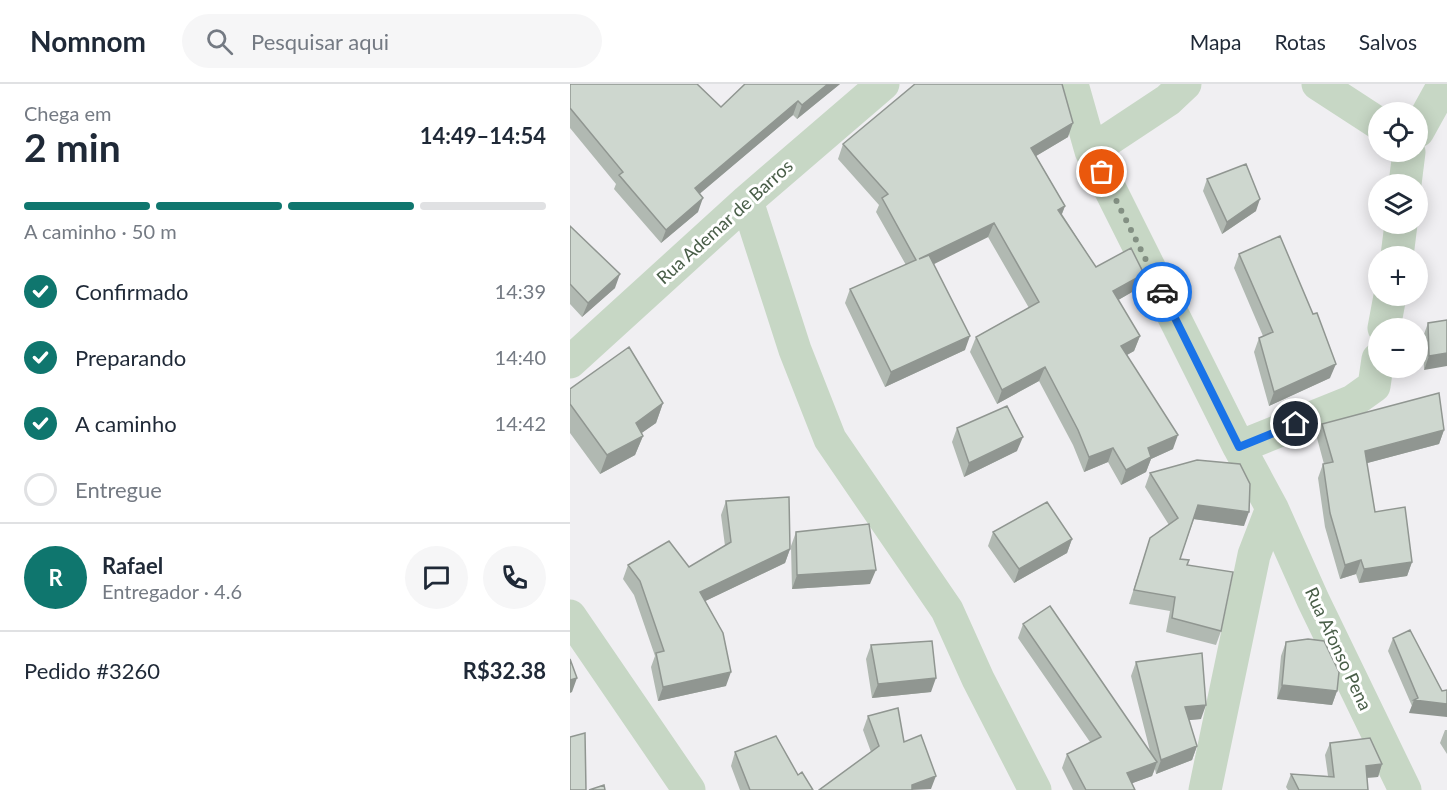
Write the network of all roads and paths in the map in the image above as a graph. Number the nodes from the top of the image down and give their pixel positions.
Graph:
1 (883, 84) edge
2 (1072, 84) edge
3 (1185, 84) edge
4 (1318, 84) edge
5 (1444, 84) edge
6 (1428, 113) edge
7 (1368, 116) edge
8 (1091, 151) junction
9 (747, 201) junction
10 (570, 362) edge
11 (1375, 378) edge
12 (1239, 447) junction
13 (1272, 508) junction
14 (570, 616) edge
15 (689, 790) edge
16 (1035, 790) edge
17 (1205, 790) edge
18 (1405, 790) edge

1 - 9 street, Rua Ademar de Barros
2 - 8 street, Rua Afonso Pena
3 - 8 street
4 - 7 street
5 - 6 street
8 - 12 street, Rua Afonso Pena
9 - 10 street, Rua Ademar de Barros
9 - 16 street
11 - 12 street
12 - 13 street, Rua Afonso Pena
13 - 17 street
13 - 18 street, Rua Afonso Pena
14 - 15 street

